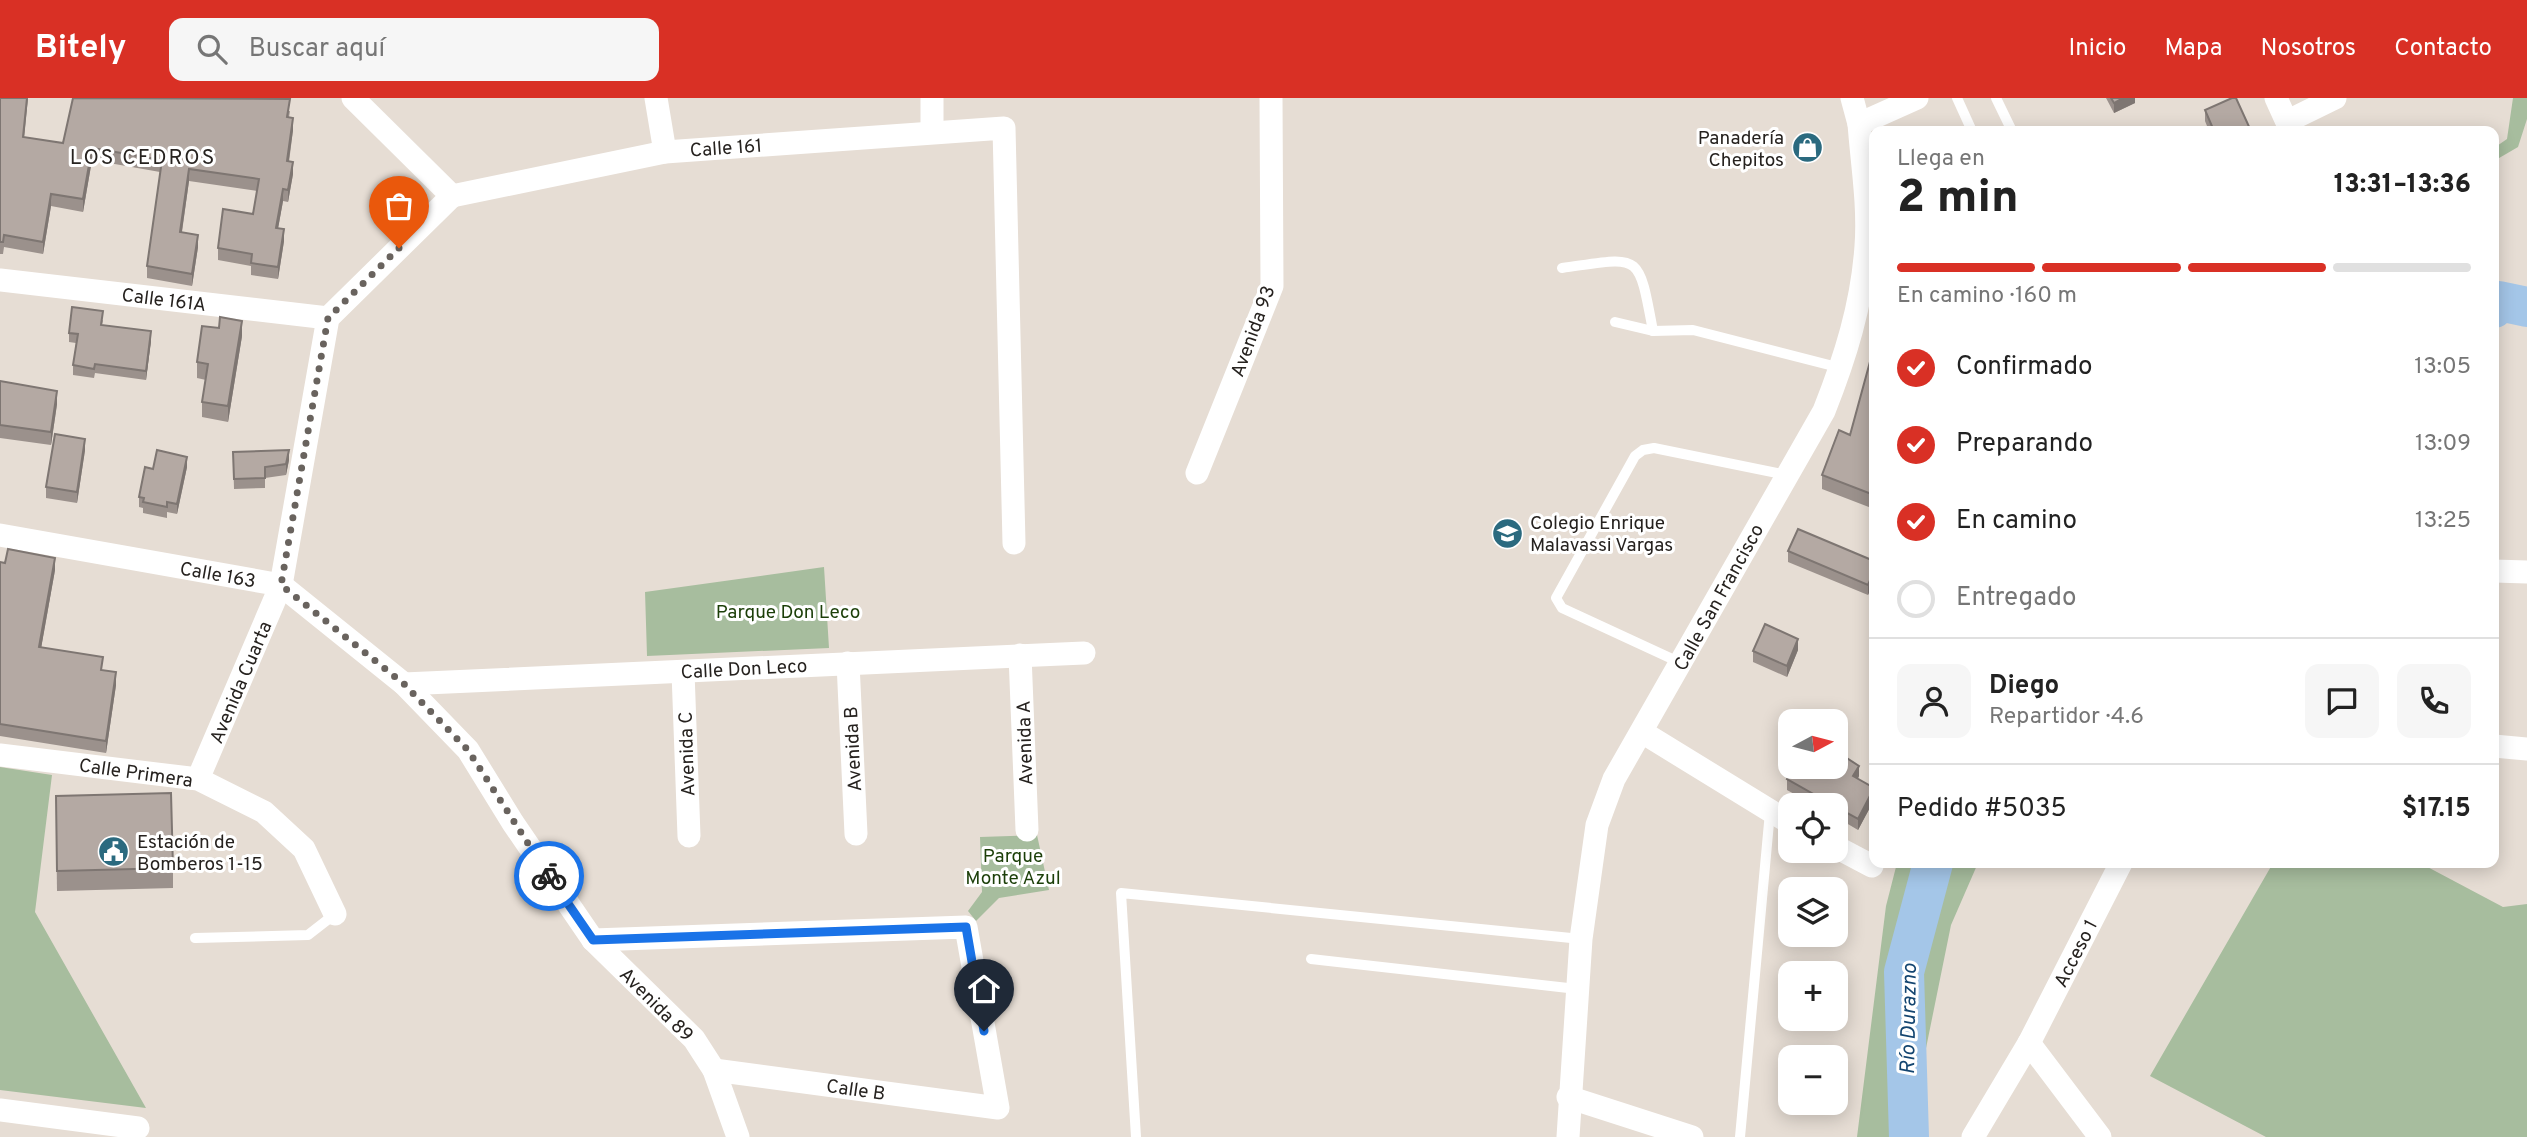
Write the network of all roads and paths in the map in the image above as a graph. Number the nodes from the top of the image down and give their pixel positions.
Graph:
1 (353, 98) edge
2 (656, 98) edge
3 (932, 98) edge
4 (1271, 98) edge
5 (1852, 98) edge
6 (1917, 98) edge
7 (1957, 98) edge
8 (1996, 98) edge
9 (2276, 98) edge
10 (2335, 98) edge
11 (1859, 124) junction
12 (1970, 126) edge
13 (2010, 126) edge
14 (2289, 126) edge
15 (932, 132) junction
16 (665, 152) junction
17 (452, 196) junction
18 (1562, 268) dead end
19 (0, 280) edge
20 (328, 318) junction
21 (1615, 322) dead end
22 (1653, 331) junction
23 (1841, 368) junction
24 (1197, 473) dead end
25 (1787, 474) junction
26 (0, 535) edge
27 (1014, 543) dead end
28 (2499, 570) edge
29 (2527, 572) edge
30 (281, 585) junction
31 (1084, 653) dead end
32 (1020, 655) junction
33 (848, 663) junction
34 (1681, 663) junction
35 (683, 671) junction
36 (404, 684) junction
37 (1642, 732) junction
38 (2499, 746) edge
39 (2527, 749) edge
40 (0, 755) edge
41 (198, 779) junction
42 (1778, 816) edge
43 (1027, 830) dead end
44 (1778, 833) edge
45 (856, 834) dead end
46 (689, 836) dead end
47 (1848, 853) edge
48 (1869, 864) edge
49 (2118, 868) edge
50 (335, 914) joint
51 (195, 938) dead end
52 (1581, 939) junction
53 (593, 940) junction
54 (1311, 959) dead end
55 (1577, 989) junction
56 (2029, 1043) junction
57 (714, 1070) junction
58 (1568, 1097) junction
59 (0, 1111) edge
60 (138, 1128) dead end
61 (738, 1137) edge
62 (1136, 1137) edge
63 (1568, 1137) edge
64 (1692, 1137) edge
65 (1741, 1137) edge
66 (1973, 1137) edge
67 (2100, 1137) edge

1 - 17 street
2 - 16 street
3 - 15 street
4 - 24 street, Avenida 93
5 - 11 street, Calle San Francisco
6 - 11 street
7 - 12 lane
8 - 13 lane
9 - 14 street
10 - 14 street
11 - 23 street, Calle San Francisco
15 - 16 street, Calle 161
15 - 27 street, Calle 161
16 - 17 street, Calle 161
17 - 20 street
18 - 22 lane
19 - 20 street, Calle 161A
20 - 30 street, Avenida Cuarta
21 - 22 lane
22 - 23 lane
23 - 25 street, Calle San Francisco
25 - 34 street, Calle San Francisco
25 - 34 lane
26 - 30 street, Calle 163
28 - 29 street
30 - 36 street, Calle 163
30 - 41 street, Avenida Cuarta
31 - 32 street, Calle Don Leco
32 - 33 street, Calle Don Leco
32 - 43 street, Avenida A
33 - 35 street, Calle Don Leco
33 - 45 street, Avenida B
34 - 37 street, Calle San Francisco
35 - 36 street, Calle Don Leco
35 - 46 street, Avenida C
36 - 53 street, Avenida 89
37 - 42 street
37 - 52 street, Calle San Francisco
38 - 39 street
40 - 41 street, Calle Primera
41 - 50 street, Calle Primera
44 - 65 lane
47 - 48 street
49 - 56 street, Acceso 1
50 - 51 lane
52 - 55 street, Calle San Francisco
52 - 62 lane
53 - 57 street, Avenida 89
53 - 57 street, Calle B
54 - 55 lane
55 - 58 street, Calle San Francisco
56 - 66 street, Acceso 1
56 - 67 street
57 - 61 street, Avenida 89
58 - 63 street, Calle San Francisco
58 - 64 street
59 - 60 street

